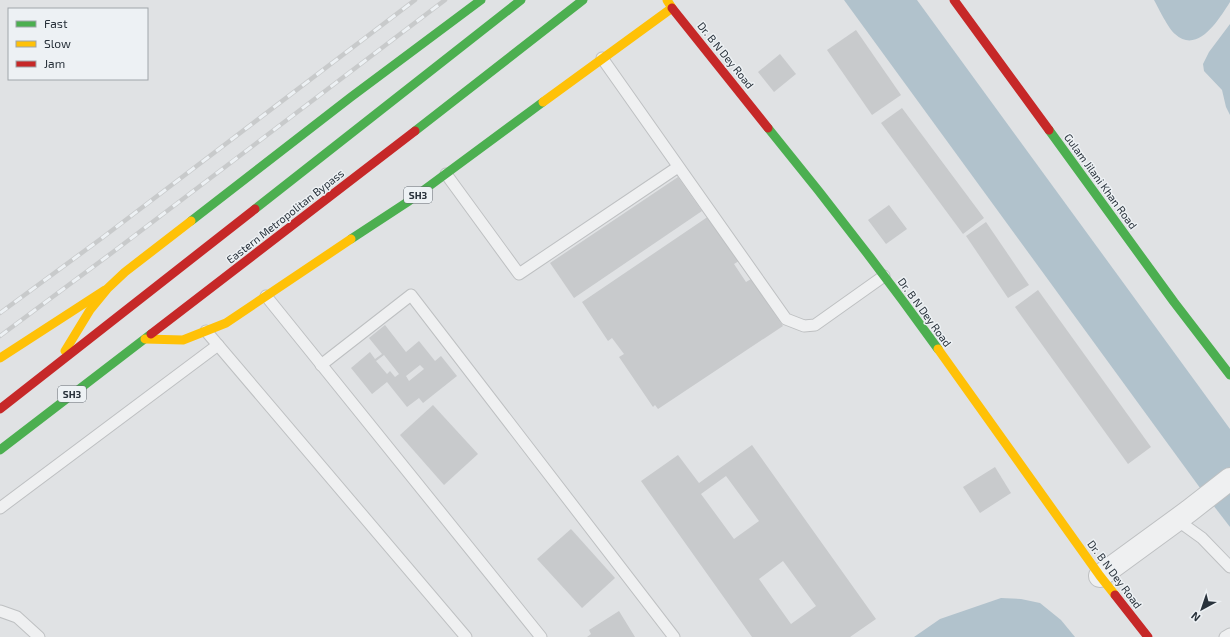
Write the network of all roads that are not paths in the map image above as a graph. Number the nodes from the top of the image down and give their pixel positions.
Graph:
1 (482, 0) edge
2 (521, 0) edge
3 (583, 0) edge
4 (666, 0) edge
5 (954, 0) edge
6 (672, 8) junction
7 (602, 58) junction
8 (678, 167) junction
9 (446, 174) junction
10 (884, 276) junction
11 (108, 288) junction
12 (266, 296) junction
13 (206, 331) junction
14 (145, 339) junction
15 (218, 345) junction
16 (0, 358) edge
17 (57, 364) junction
18 (321, 364) junction
19 (1230, 375) edge
20 (0, 409) edge
21 (0, 450) edge
22 (1230, 479) edge
23 (0, 508) edge
24 (1183, 516) junction
25 (1230, 567) edge
26 (1100, 576) junction
27 (0, 611) edge
28 (1230, 634) edge
29 (39, 637) edge
30 (466, 637) edge
31 (541, 637) edge
32 (674, 637) edge
33 (1148, 637) edge
34 (1225, 637) edge

1 - 11 main road
2 - 17 main road
3 - 14 main road, Eastern Metropolitan Bypass
4 - 6 main road, Dr. B N Dey Road
5 - 19 main road, Gulam Jilani Khan Road
6 - 7 main road, SH3
6 - 10 main road, Dr. B N Dey Road
7 - 8 lane
7 - 9 main road, SH3
8 - 9 lane
8 - 10 lane
9 - 12 main road, SH3
10 - 26 main road, Dr. B N Dey Road
11 - 16 main road
11 - 17 main road
12 - 13 main road, SH3
12 - 18 lane
13 - 14 main road, SH3
13 - 15 lane
14 - 21 main road, Eastern Metropolitan Bypass / SH3
15 - 23 lane
15 - 30 lane
17 - 20 main road
18 - 31 lane
18 - 32 lane
22 - 24 street
24 - 25 lane
24 - 26 street
26 - 33 main road, Dr. B N Dey Road
27 - 29 lane
28 - 34 lane

